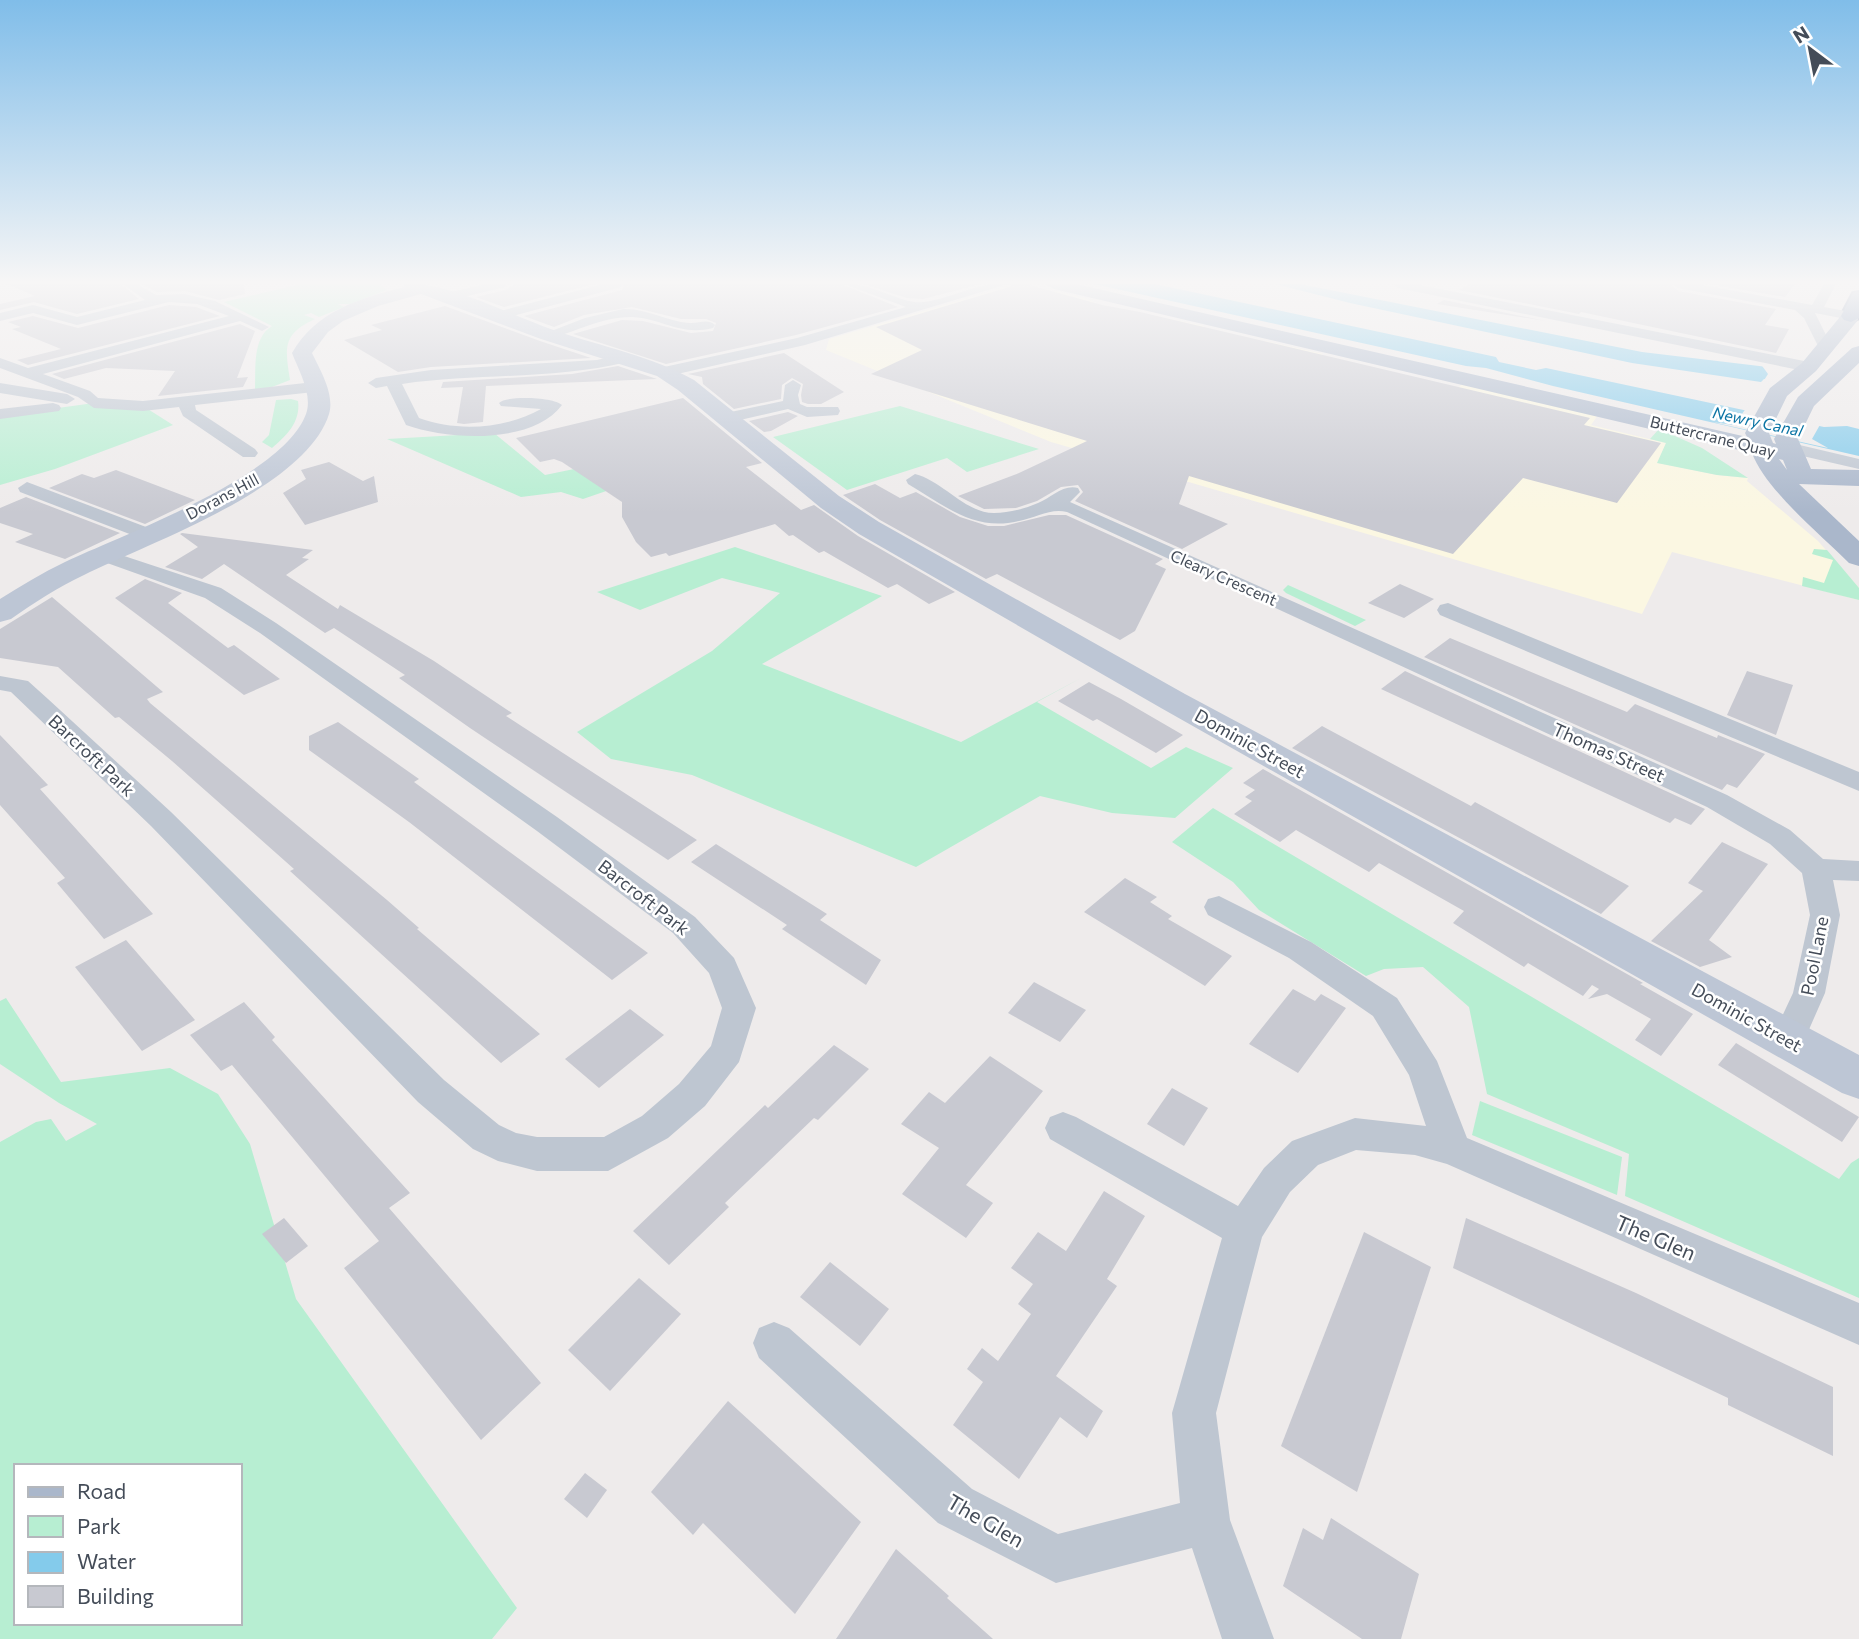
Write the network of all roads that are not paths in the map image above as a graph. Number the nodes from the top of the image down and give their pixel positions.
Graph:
1 (75, 360) edge
2 (305, 360) edge
3 (616, 360) edge
4 (627, 360) edge
5 (716, 360) edge
6 (1388, 360) edge
7 (1771, 360) edge
8 (1815, 360) edge
9 (0, 363) edge
10 (1852, 363) edge
11 (1808, 368) junction
12 (664, 372) junction
13 (27, 373) junction
14 (793, 385) dead end
15 (314, 387) junction
16 (0, 388) edge
17 (94, 403) junction
18 (186, 403) junction
19 (507, 403) dead end
20 (790, 404) junction
21 (832, 411) dead end
22 (0, 414) edge
23 (1635, 417) junction
24 (727, 418) junction
25 (1684, 430) junction
26 (254, 435) dead end
27 (233, 442) junction
28 (249, 453) dead end
29 (1779, 453) junction
30 (1859, 464) edge
31 (1859, 472) edge
32 (1859, 478) edge
33 (915, 480) dead end
34 (27, 488) dead end
35 (1074, 489) dead end
36 (1056, 504) junction
37 (147, 534) junction
38 (103, 555) junction
39 (1859, 557) edge
40 (4, 607) edge
41 (1448, 610) dead end
42 (1391, 652) joint
43 (0, 683) edge
44 (1859, 782) edge
45 (1816, 870) junction
46 (1859, 872) edge
47 (1219, 907) dead end
48 (1788, 1040) junction
49 (1859, 1079) edge
50 (1063, 1128) dead end
51 (1453, 1149) junction
52 (1244, 1230) junction
53 (1859, 1324) edge
54 (774, 1343) dead end
55 (1206, 1520) junction
56 (1248, 1639) edge

1 - 13 street
2 - 15 main road, Dorans Hill
3 - 19 street
4 - 12 main road, Dominic Street
5 - 12 street
6 - 23 main road, Buttercrane Quay
7 - 11 street
8 - 11 main road
9 - 13 street
10 - 29 main road
11 - 29 main road
12 - 24 main road, Dominic Street
13 - 17 street
14 - 20 street
15 - 18 street
15 - 37 main road, Dorans Hill
16 - 17 street
17 - 18 street
17 - 22 street
18 - 27 street
20 - 21 street
20 - 24 street
23 - 25 main road, Buttercrane Quay
23 - 29 main road, Buttercrane Quay
24 - 48 main road, Dominic Street
25 - 29 main road
25 - 29 main road, Buttercrane Quay
26 - 27 street
27 - 28 street
29 - 30 street
29 - 31 street
29 - 32 main road
29 - 39 main road
33 - 36 street
34 - 37 street
35 - 36 street
36 - 42 street, Cleary Crescent
37 - 38 main road, Dorans Hill
38 - 40 main road, Dorans Hill
38 - 43 street, Barcroft Park
41 - 44 street
42 - 45 street, Thomas Street
45 - 46 street
45 - 48 street, Pool Lane
47 - 51 street
48 - 49 main road, Dominic Street
50 - 52 street
51 - 52 street, The Glen
51 - 53 street, The Glen
52 - 55 street, The Glen
54 - 55 street, The Glen
55 - 56 street, The Glen

